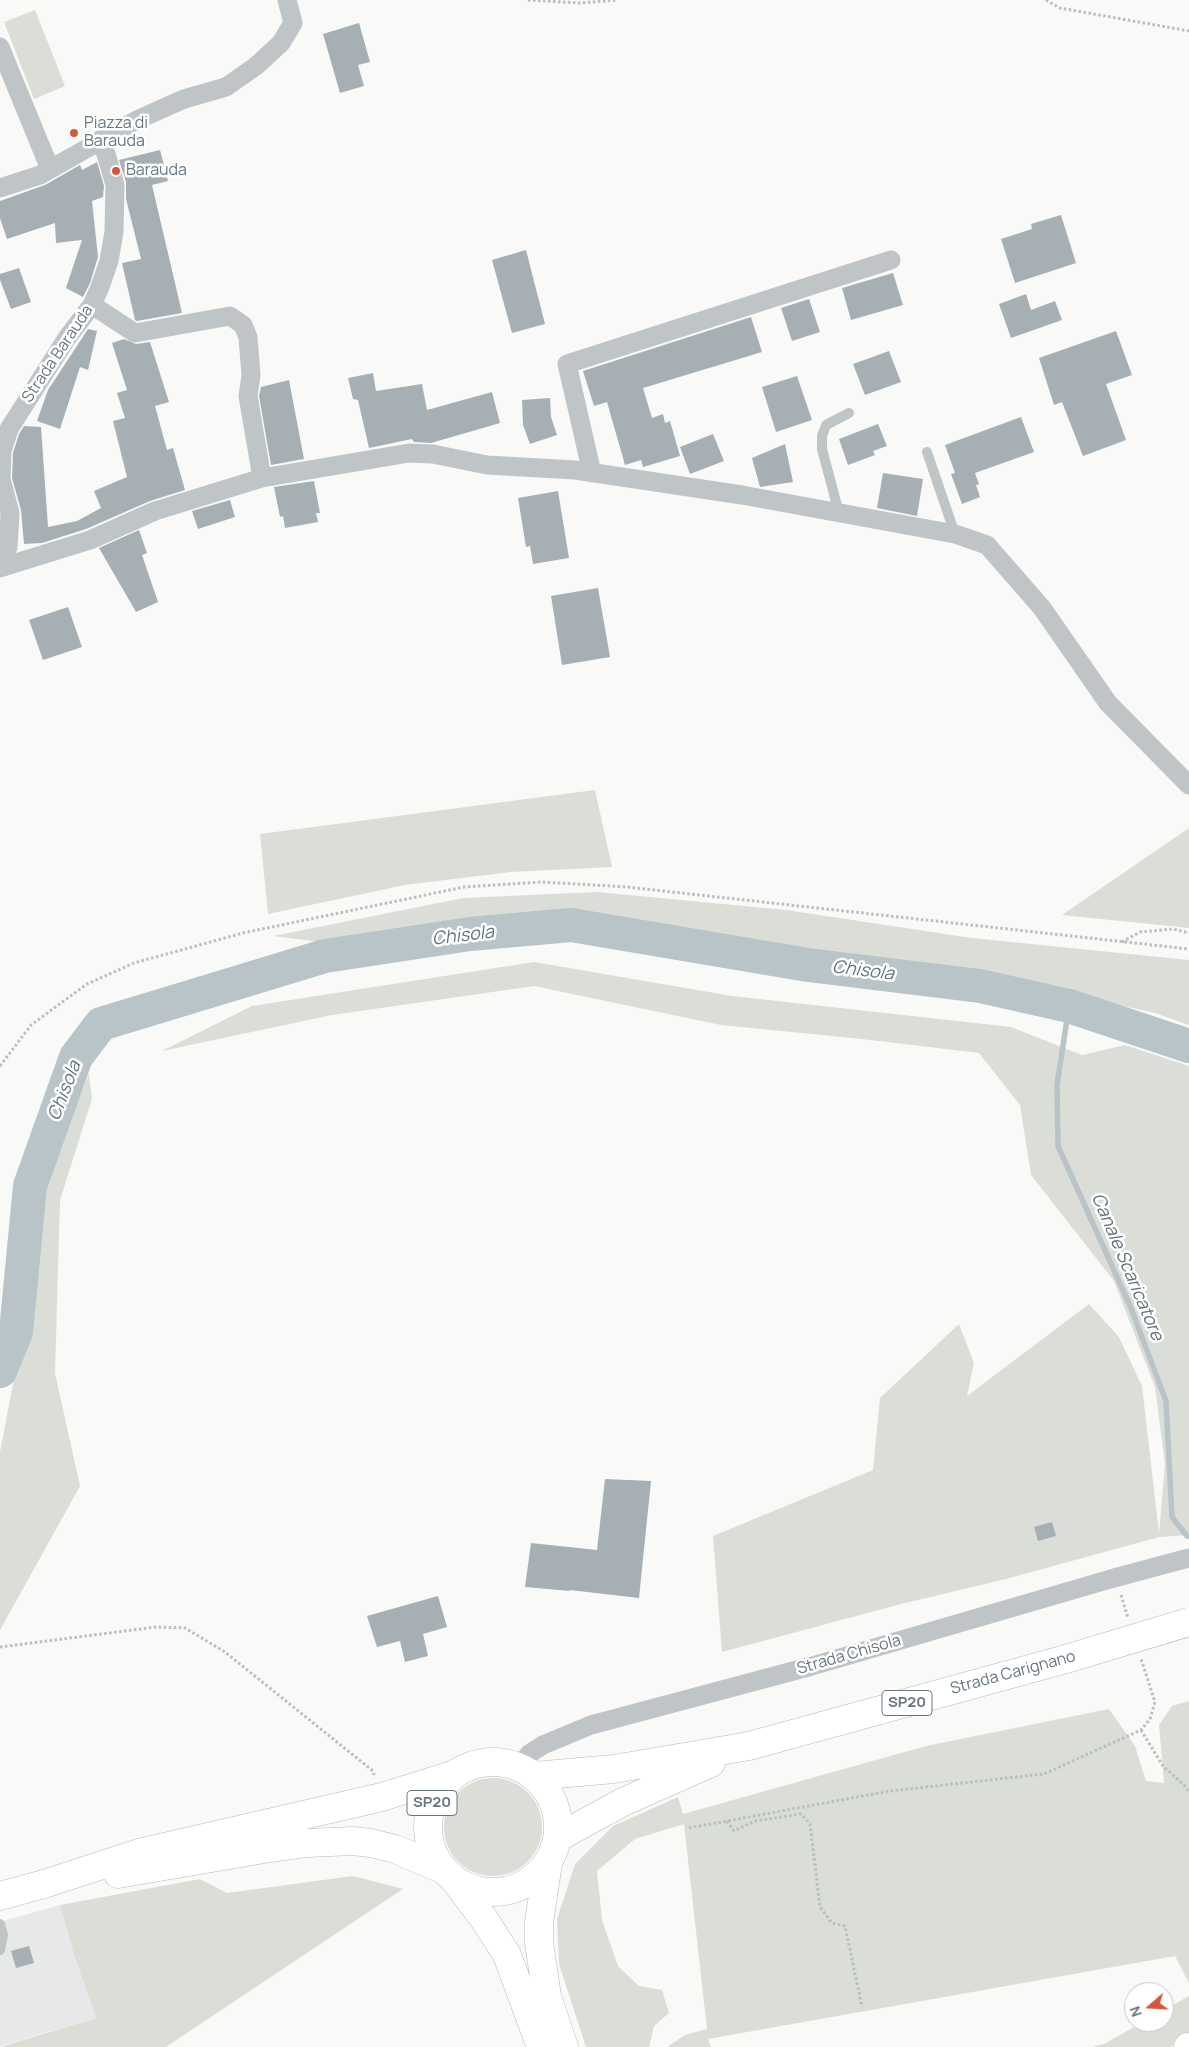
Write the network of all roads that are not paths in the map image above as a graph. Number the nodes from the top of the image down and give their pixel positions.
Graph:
1 (287, 0) edge
2 (0, 47) edge
3 (100, 140) junction
4 (50, 169) junction
5 (0, 188) edge
6 (890, 260) dead end
7 (92, 305) junction
8 (849, 414) dead end
9 (926, 452) dead end
10 (592, 473) junction
11 (262, 478) junction
12 (839, 513) junction
13 (954, 534) junction
14 (0, 567) edge
15 (1189, 785) edge
16 (1189, 1558) edge
17 (1189, 1622) edge
18 (749, 1746) junction
19 (527, 1772) junction
20 (452, 1775) junction
21 (552, 1850) junction
22 (449, 1875) junction
23 (44, 1884) junction
24 (0, 1896) edge
25 (0, 1924) edge
26 (0, 1950) edge
27 (541, 2047) edge
28 (564, 2047) edge

1 - 3 street
2 - 4 street
3 - 4 street
3 - 7 street, Strada Barauda
4 - 5 street
6 - 10 street
7 - 11 street
7 - 14 street, Strada Barauda
8 - 12 lane
9 - 13 lane
10 - 11 street
10 - 12 street
11 - 14 street
12 - 13 street
13 - 15 street
16 - 19 street, Strada Chisola
17 - 18 main road, Strada Carignano / SP20, bridge
18 - 19 main road, SP20
18 - 21 main road, SP20
19 - 20 main road, SP20
19 - 21 main road
20 - 22 main road, SP20
20 - 23 main road, SP20
21 - 22 main road, SP20
21 - 28 main road
22 - 23 main road, SP20
22 - 27 main road
23 - 24 main road, SP20
25 - 26 lane

